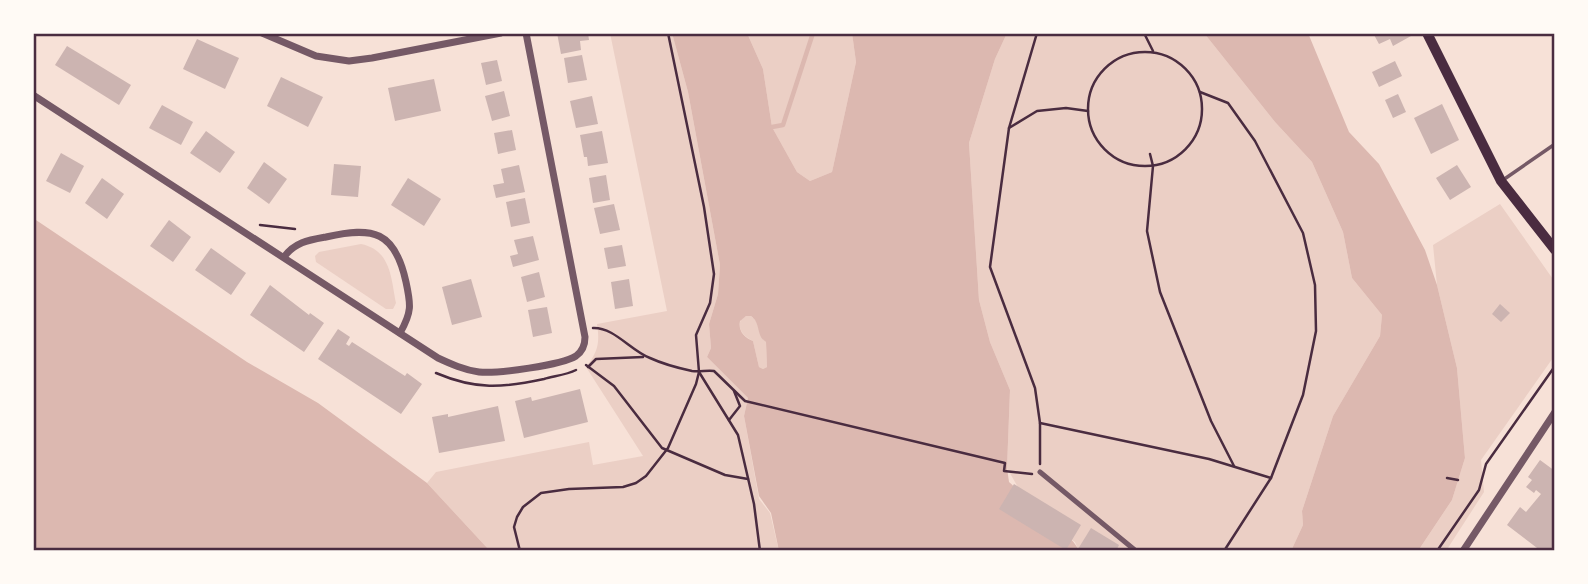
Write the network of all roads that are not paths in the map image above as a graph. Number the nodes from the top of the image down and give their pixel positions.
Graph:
1 (262, 33) edge
2 (501, 33) edge
3 (526, 33) edge
4 (1427, 33) edge
5 (33, 95) edge
6 (1554, 145) edge
7 (1501, 181) junction
8 (1555, 250) edge
9 (284, 257) junction
10 (400, 333) junction
11 (1555, 411) edge
12 (1038, 474) road end
13 (1136, 551) edge
14 (1463, 551) edge

1 - 2 street
3 - 10 street
4 - 7 main road
5 - 9 street
6 - 7 lane
7 - 8 main road
9 - 10 street
9 - 10 street
11 - 14 street
12 - 13 street

